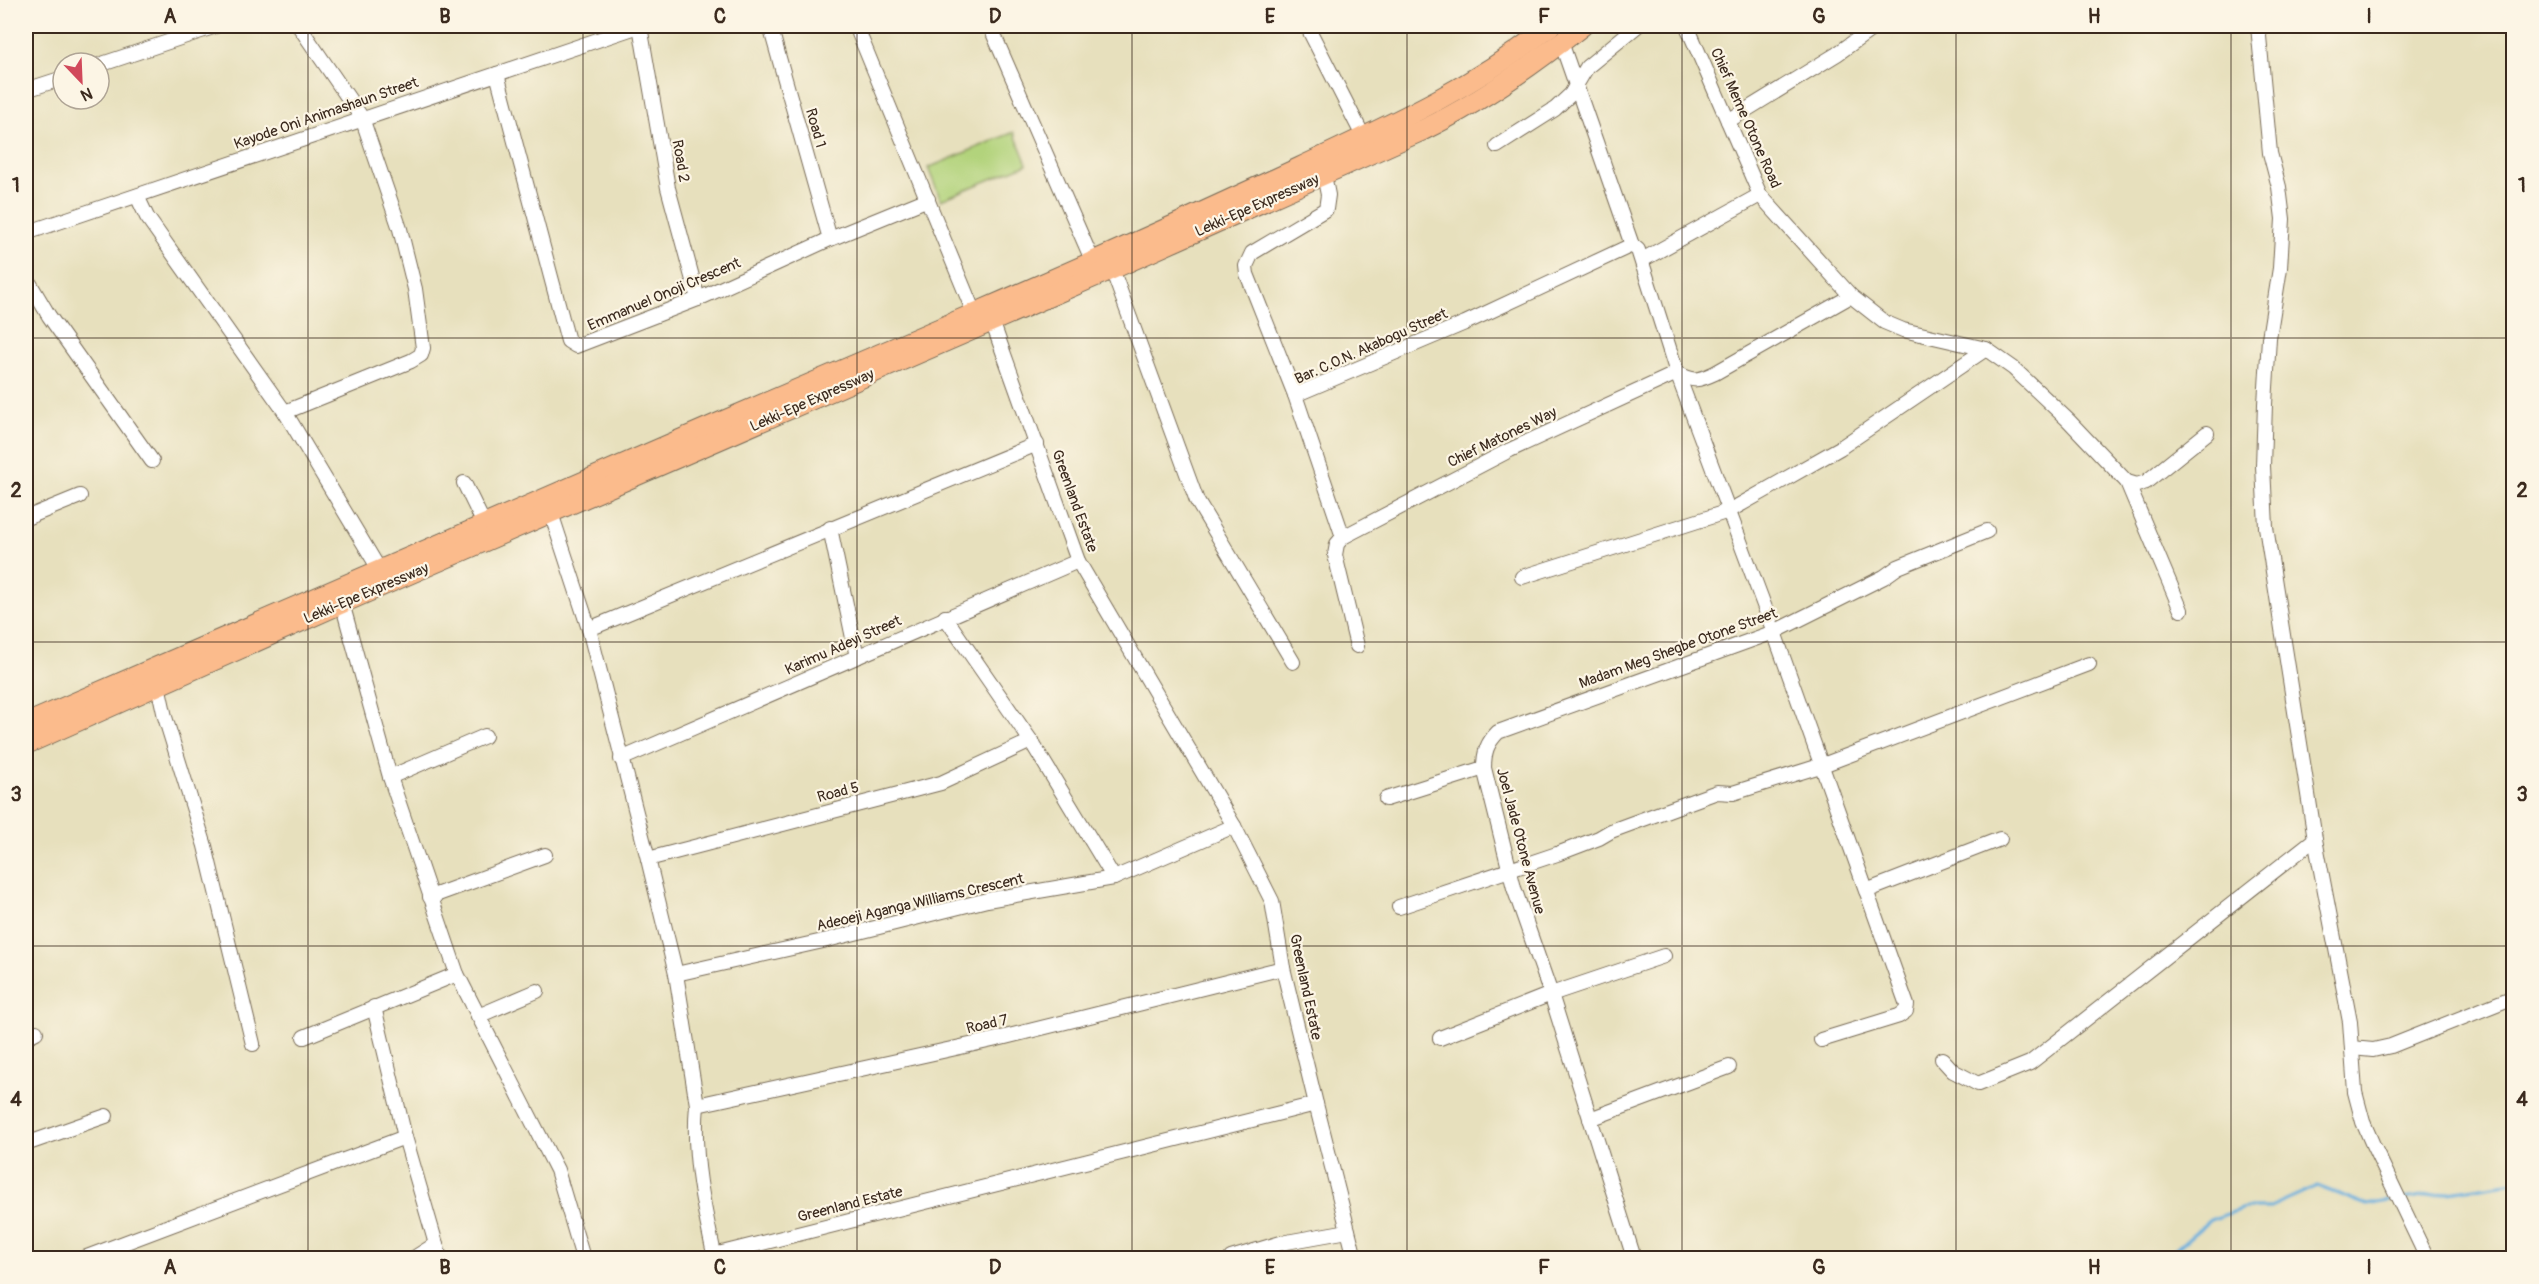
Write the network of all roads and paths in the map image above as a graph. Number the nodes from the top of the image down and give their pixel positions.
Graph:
1 (216, 26) edge
2 (299, 26) edge
3 (639, 26) edge
4 (770, 26) edge
5 (856, 26) edge
6 (990, 26) edge
7 (1307, 26) edge
8 (1550, 26) edge
9 (1582, 26) edge
10 (1637, 26) edge
11 (1687, 26) edge
12 (1876, 26) edge
13 (2258, 26) edge
14 (1561, 42) junction
15 (111, 61) edge
16 (497, 74) junction
17 (51, 82) edge
18 (1576, 86) junction
19 (26, 90) edge
20 (362, 118) junction
21 (1728, 121) junction
22 (1364, 138) junction
23 (1497, 146) dead end
24 (1324, 175) junction
25 (1760, 195) junction
26 (137, 196) junction
27 (928, 199) junction
28 (26, 233) edge
29 (830, 239) junction
30 (1632, 245) junction
31 (1642, 260) junction
32 (1093, 262) junction
33 (1112, 269) junction
34 (26, 278) edge
35 (1851, 296) junction
36 (698, 299) junction
37 (974, 313) junction
38 (992, 321) junction
39 (1986, 349) junction
40 (1677, 373) junction
41 (843, 378) junction
42 (1295, 395) junction
43 (285, 412) junction
44 (2207, 433) dead end
45 (1037, 444) junction
46 (152, 462) dead end
47 (2127, 482) junction
48 (464, 483) dead end
49 (80, 496) dead end
50 (1729, 511) junction
51 (551, 513) junction
52 (26, 518) edge
53 (484, 524) junction
54 (830, 528) junction
55 (1988, 531) dead end
56 (1343, 537) junction
57 (1078, 561) junction
58 (379, 569) junction
59 (1522, 577) dead end
60 (342, 603) junction
61 (2181, 610) dead end
62 (945, 617) junction
63 (589, 629) junction
64 (1773, 632) junction
65 (1357, 646) dead end
66 (857, 657) junction
67 (1293, 662) dead end
68 (2089, 664) dead end
69 (158, 685) junction
70 (26, 724) edge
71 (485, 736) dead end
72 (1031, 741) junction
73 (26, 744) edge
74 (621, 759) junction
75 (1484, 760) junction
76 (1820, 766) junction
77 (390, 777) junction
78 (1386, 799) dead end
79 (1234, 826) junction
80 (2000, 839) dead end
81 (2315, 839) junction
82 (545, 855) dead end
83 (648, 859) junction
84 (1510, 871) junction
85 (1114, 878) junction
86 (1866, 891) junction
87 (430, 897) junction
88 (1399, 907) dead end
89 (1664, 956) dead end
90 (1283, 969) junction
91 (457, 974) junction
92 (676, 974) junction
93 (537, 991) dead end
94 (1551, 994) junction
95 (2514, 998) edge
96 (374, 1007) junction
97 (478, 1016) junction
98 (304, 1037) dead end
99 (1440, 1038) dead end
100 (1821, 1040) dead end
101 (253, 1044) dead end
102 (2352, 1048) junction
103 (1942, 1059) dead end
104 (1729, 1067) dead end
105 (1316, 1104) junction
106 (697, 1106) junction
107 (106, 1116) dead end
108 (1590, 1119) junction
109 (405, 1137) junction
110 (26, 1144) edge
111 (1348, 1231) junction
112 (436, 1244) junction
113 (715, 1257) edge
114 (84, 1258) edge
115 (414, 1258) edge
116 (440, 1258) edge
117 (583, 1258) edge
118 (1231, 1258) edge
119 (1355, 1258) edge
120 (1634, 1258) edge
121 (2427, 1258) edge

1 - 15 street
2 - 20 street
3 - 16 street, Kayode Oni Animashaun Street
3 - 36 street, Road 2
4 - 29 street, Road 1
5 - 27 street
6 - 32 street
7 - 22 street
8 - 22 highway, Lekki-Epe Expressway
9 - 14 highway, Lekki-Epe Expressway
10 - 18 street
11 - 21 street, Chief Meme Otone Road
12 - 21 street
13 - 81 street
14 - 18 street
14 - 24 highway, Lekki-Epe Expressway
16 - 20 street, Kayode Oni Animashaun Street
16 - 36 street, Emmanuel Onoji Crescent
17 - 19 street
18 - 23 street
18 - 30 street
20 - 26 street, Kayode Oni Animashaun Street
20 - 43 street
21 - 25 street, Chief Meme Otone Road
22 - 32 highway, Lekki-Epe Expressway
24 - 33 highway, Lekki-Epe Expressway
24 - 42 street
25 - 31 street
25 - 35 street, Chief Meme Otone Road
26 - 28 street, Kayode Oni Animashaun Street
26 - 43 street
27 - 29 street, Emmanuel Onoji Crescent
27 - 37 street
29 - 36 street, Emmanuel Onoji Crescent
30 - 31 street
30 - 42 street, Bar. C.O.N. Akabogu Street
31 - 40 street
32 - 37 highway, Lekki-Epe Expressway
33 - 38 highway, Lekki-Epe Expressway
33 - 67 street
34 - 46 street
35 - 39 street, Chief Meme Otone Road
35 - 40 street
37 - 41 highway, Lekki-Epe Expressway
38 - 41 highway, Lekki-Epe Expressway
38 - 45 street, Greenland Estate
39 - 47 street
39 - 50 street
40 - 50 street
40 - 56 street, Chief Matones Way
41 - 51 highway, Lekki-Epe Expressway
41 - 53 highway, Lekki-Epe Expressway
42 - 56 street, Bar. C.O.N. Akabogu Street
43 - 58 street
44 - 47 street
45 - 54 street
45 - 57 street, Greenland Estate
47 - 61 street
48 - 53 street
49 - 52 street
50 - 59 street
50 - 64 street
51 - 60 highway, Lekki-Epe Expressway
51 - 63 street
53 - 58 highway, Lekki-Epe Expressway
54 - 63 street
54 - 66 street
55 - 64 street, Madam Meg Shegbe Otone Street
56 - 65 street
57 - 62 street, Karimu Adeyi Street
57 - 79 street, Greenland Estate
58 - 70 highway, Lekki-Epe Expressway
60 - 69 highway, Lekki-Epe Expressway
60 - 77 street
62 - 66 street, Karimu Adeyi Street
62 - 72 street
63 - 74 street
64 - 75 street, Madam Meg Shegbe Otone Street
64 - 76 street
66 - 74 street, Karimu Adeyi Street
68 - 76 street
69 - 73 highway, Lekki-Epe Expressway
69 - 101 street
71 - 77 street
72 - 83 street, Road 5
72 - 85 street
74 - 83 street
75 - 78 street
75 - 84 street, Joel Jade Otone Avenue
76 - 84 street
76 - 86 street
77 - 87 street
79 - 85 street, Adeoeji Aganga Williams Crescent
79 - 90 street, Greenland Estate
80 - 86 street
81 - 102 street
81 - 103 street
82 - 87 street
83 - 92 street
84 - 88 street
84 - 94 street, Joel Jade Otone Avenue
85 - 92 street, Adeoeji Aganga Williams Crescent
86 - 100 street
87 - 91 street
89 - 94 street
90 - 105 street, Greenland Estate
90 - 106 street, Road 7
91 - 96 street
91 - 97 street
92 - 106 street
93 - 97 street
94 - 99 street
94 - 108 street, Joel Jade Otone Avenue
95 - 102 street
96 - 98 street
96 - 109 street
97 - 117 street
102 - 121 street
104 - 108 street
105 - 111 street
105 - 113 street, Greenland Estate
106 - 113 street
107 - 110 street
108 - 120 street, Joel Jade Otone Avenue
109 - 112 street
109 - 114 street
111 - 118 street
111 - 119 street
112 - 115 street
112 - 116 street

